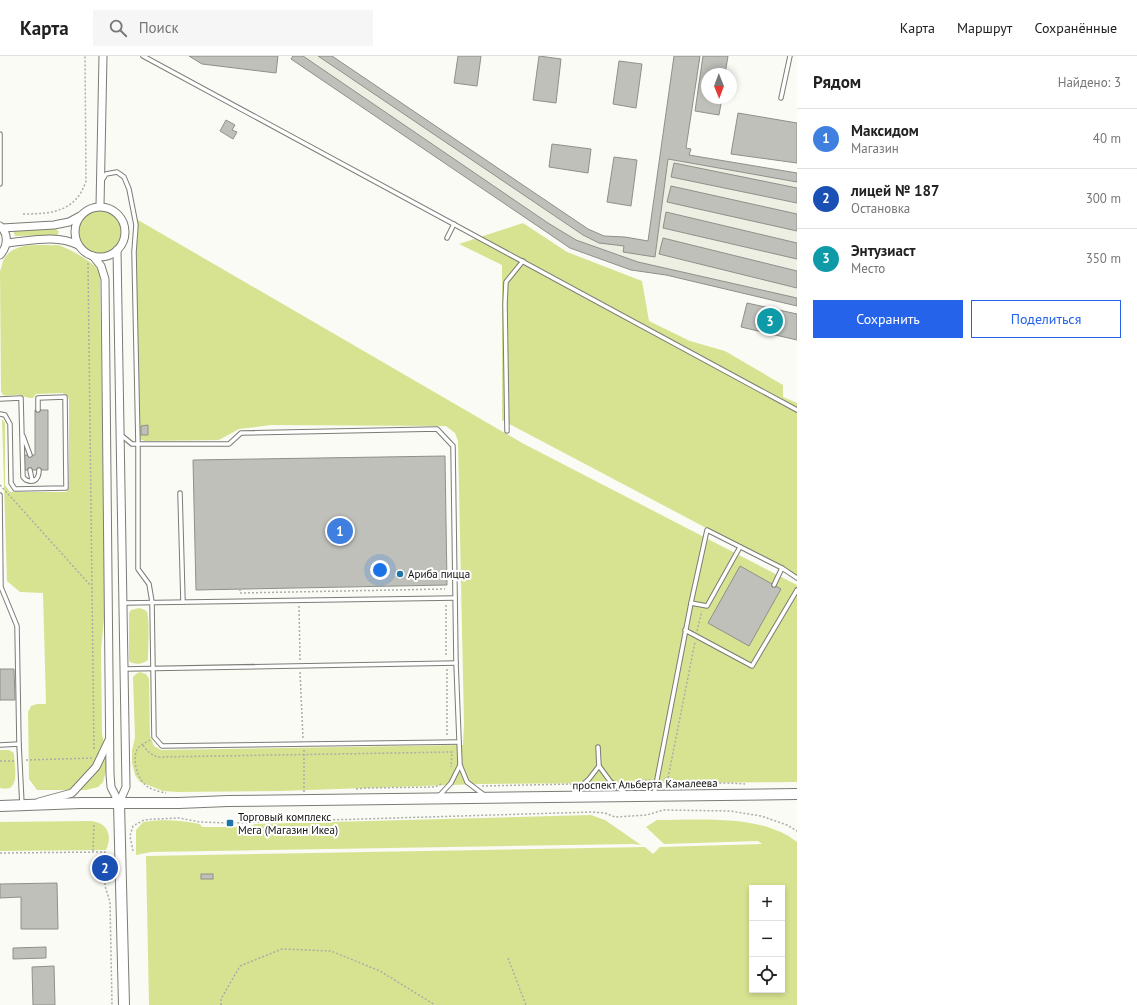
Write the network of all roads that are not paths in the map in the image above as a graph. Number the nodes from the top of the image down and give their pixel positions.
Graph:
1 (103, 56) edge
2 (143, 56) edge
3 (790, 56) edge
4 (781, 98) dead end
5 (0, 134) edge
6 (101, 182) junction
7 (0, 184) edge
8 (100, 206) junction
9 (80, 216) junction
10 (454, 224) junction
11 (1, 227) edge
12 (447, 238) dead end
13 (7, 243) junction
14 (78, 245) junction
15 (118, 250) junction
16 (0, 255) edge
17 (93, 256) junction
18 (522, 261) junction
19 (0, 399) edge
20 (38, 410) dead end
21 (797, 410) edge
22 (0, 414) edge
23 (22, 431) junction
24 (506, 431) dead end
25 (120, 434) junction
26 (138, 444) junction
27 (30, 455) dead end
28 (30, 470) dead end
29 (39, 470) dead end
30 (37, 480) junction
31 (180, 493) dead end
32 (0, 495) edge
33 (740, 547) junction
34 (782, 568) junction
35 (797, 578) edge
36 (774, 584) dead end
37 (797, 590) edge
38 (455, 598) junction
39 (152, 602) junction
40 (183, 602) junction
41 (124, 603) junction
42 (690, 603) junction
43 (685, 630) junction
44 (456, 663) junction
45 (125, 668) junction
46 (153, 668) junction
47 (110, 738) junction
48 (459, 742) junction
49 (19, 744) junction
50 (0, 745) edge
51 (598, 747) dead end
52 (460, 765) junction
53 (599, 766) junction
54 (629, 796) junction
55 (654, 796) junction
56 (570, 797) junction
57 (796, 797) edge
58 (488, 798) junction
59 (436, 799) junction
60 (119, 803) junction
61 (0, 806) edge
62 (22, 806) junction
63 (124, 1005) edge

1 - 6 street
2 - 10 lane
3 - 4 lane
5 - 7 lane
6 - 8 street
6 - 26 lane
8 - 9 street
8 - 15 street
9 - 11 street
9 - 14 street
10 - 12 lane
10 - 18 lane
11 - 13 street
13 - 14 street
13 - 16 street
14 - 17 street
15 - 17 street
15 - 25 street
17 - 47 street
18 - 21 lane
18 - 24 lane
19 - 23 lane
20 - 22 lane
23 - 27 lane
23 - 30 lane
25 - 26 lane
25 - 41 street
26 - 38 lane
26 - 39 lane
28 - 30 lane
29 - 30 lane
31 - 40 lane
32 - 49 lane
33 - 34 lane
33 - 42 lane
33 - 42 lane
34 - 35 lane
34 - 36 lane
37 - 43 lane
38 - 40 lane
38 - 44 lane
39 - 40 lane
39 - 41 lane
39 - 46 lane
41 - 45 street
42 - 43 lane
43 - 55 lane
44 - 46 lane
44 - 48 lane
45 - 46 lane
45 - 60 street
46 - 48 lane
47 - 60 street
47 - 62 street
48 - 52 lane
49 - 50 lane
49 - 62 lane
51 - 53 lane
52 - 58 lane
52 - 59 lane
53 - 54 lane
53 - 56 lane
54 - 55 main road, проспект Альберта Камалеева
54 - 56 main road, проспект Альберта Камалеева
55 - 57 main road, проспект Альберта Камалеева
56 - 58 main road, проспект Альберта Камалеева
58 - 59 main road, проспект Альберта Камалеева
59 - 60 main road, проспект Альберта Камалеева
60 - 62 main road, проспект Альберта Камалеева
60 - 63 main road
61 - 62 main road, проспект Альберта Камалеева

